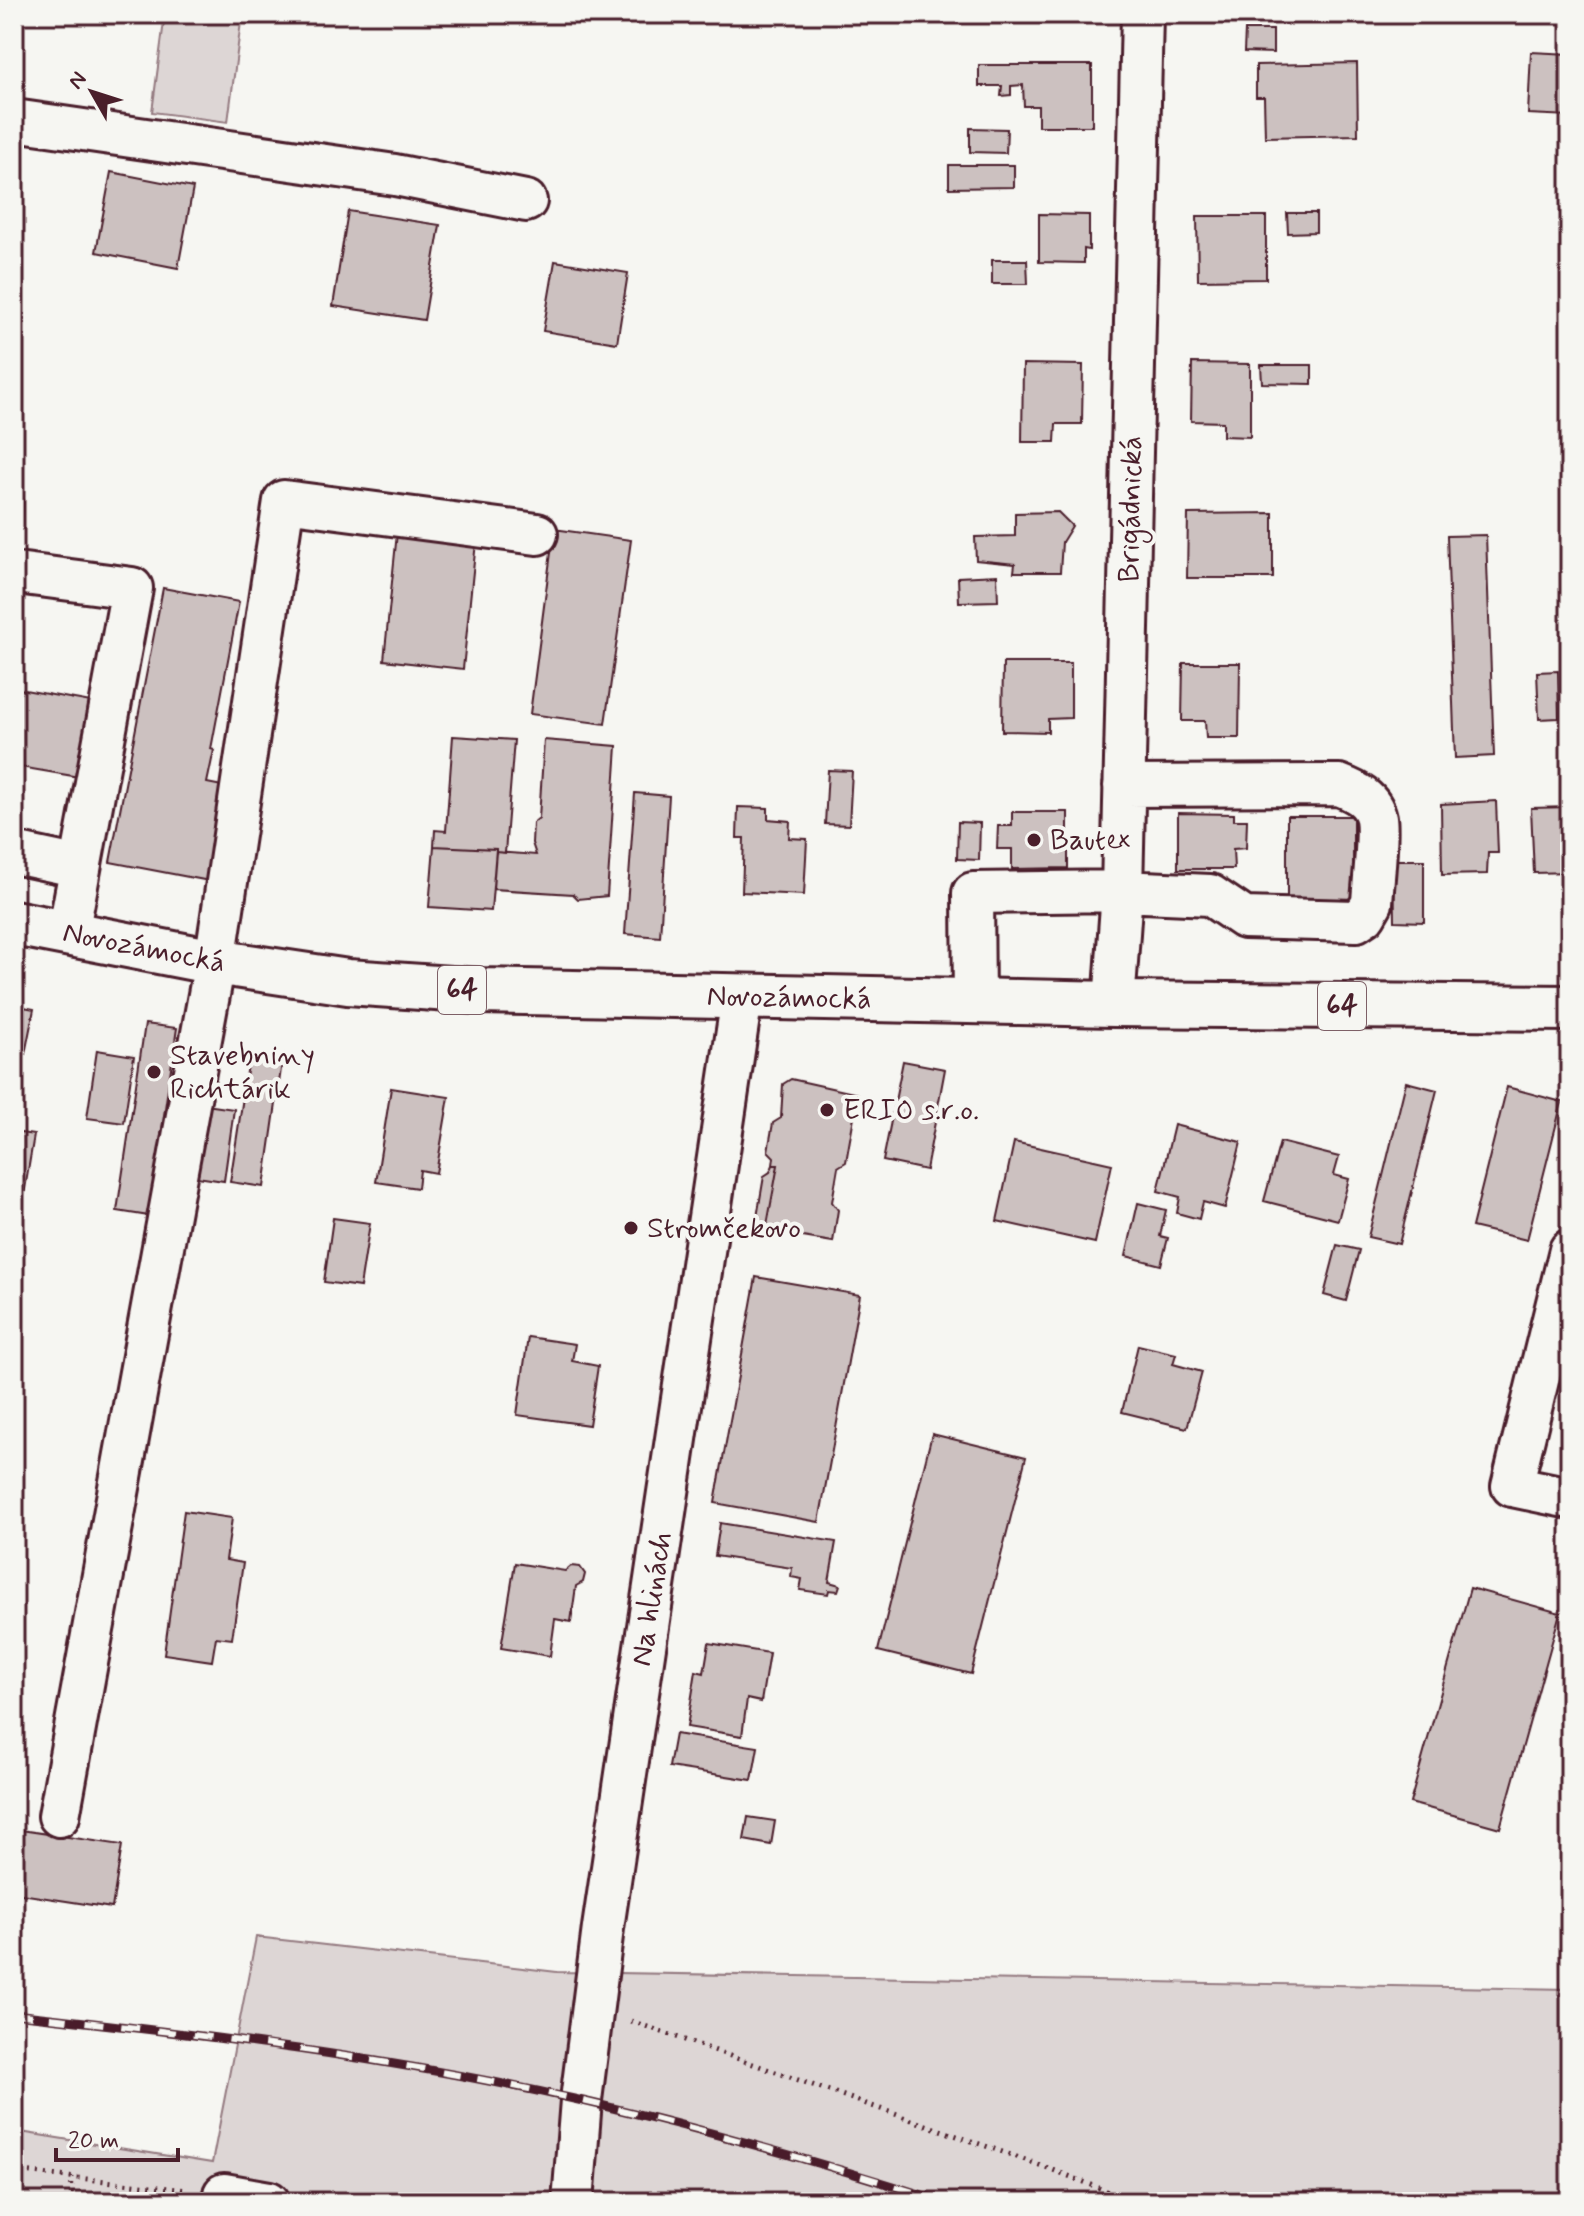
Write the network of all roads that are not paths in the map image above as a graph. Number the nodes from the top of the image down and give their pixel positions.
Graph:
1 (1142, 14) edge
2 (14, 120) edge
3 (526, 201) dead end
4 (537, 534) dead end
5 (24, 574) dead end
6 (1124, 786) junction
7 (14, 853) edge
8 (80, 867) junction
9 (1122, 891) junction
10 (14, 923) edge
11 (68, 934) junction
12 (215, 962) junction
13 (742, 997) junction
14 (974, 1001) junction
15 (1114, 1004) junction
16 (1570, 1008) edge
17 (1570, 1250) edge
18 (1570, 1498) edge
19 (59, 1816) dead end
20 (224, 2194) road end
21 (269, 2202) edge
22 (573, 2202) edge

1 - 6 street, Brigádnická
2 - 3 street
4 - 12 street
5 - 8 street
6 - 9 street, Brigádnická
6 - 9 street
7 - 8 street
8 - 11 street
9 - 14 street
9 - 15 street, Brigádnická
10 - 11 main road, Novozámocká / 64
11 - 12 main road, Novozámocká / 64
12 - 13 main road, Novozámocká / 64
12 - 19 street
13 - 14 main road, Novozámocká / 64
13 - 22 street, Na hlinách
14 - 15 main road, Novozámocká / 64
15 - 16 main road, Novozámocká / 64
17 - 18 street
20 - 21 street

